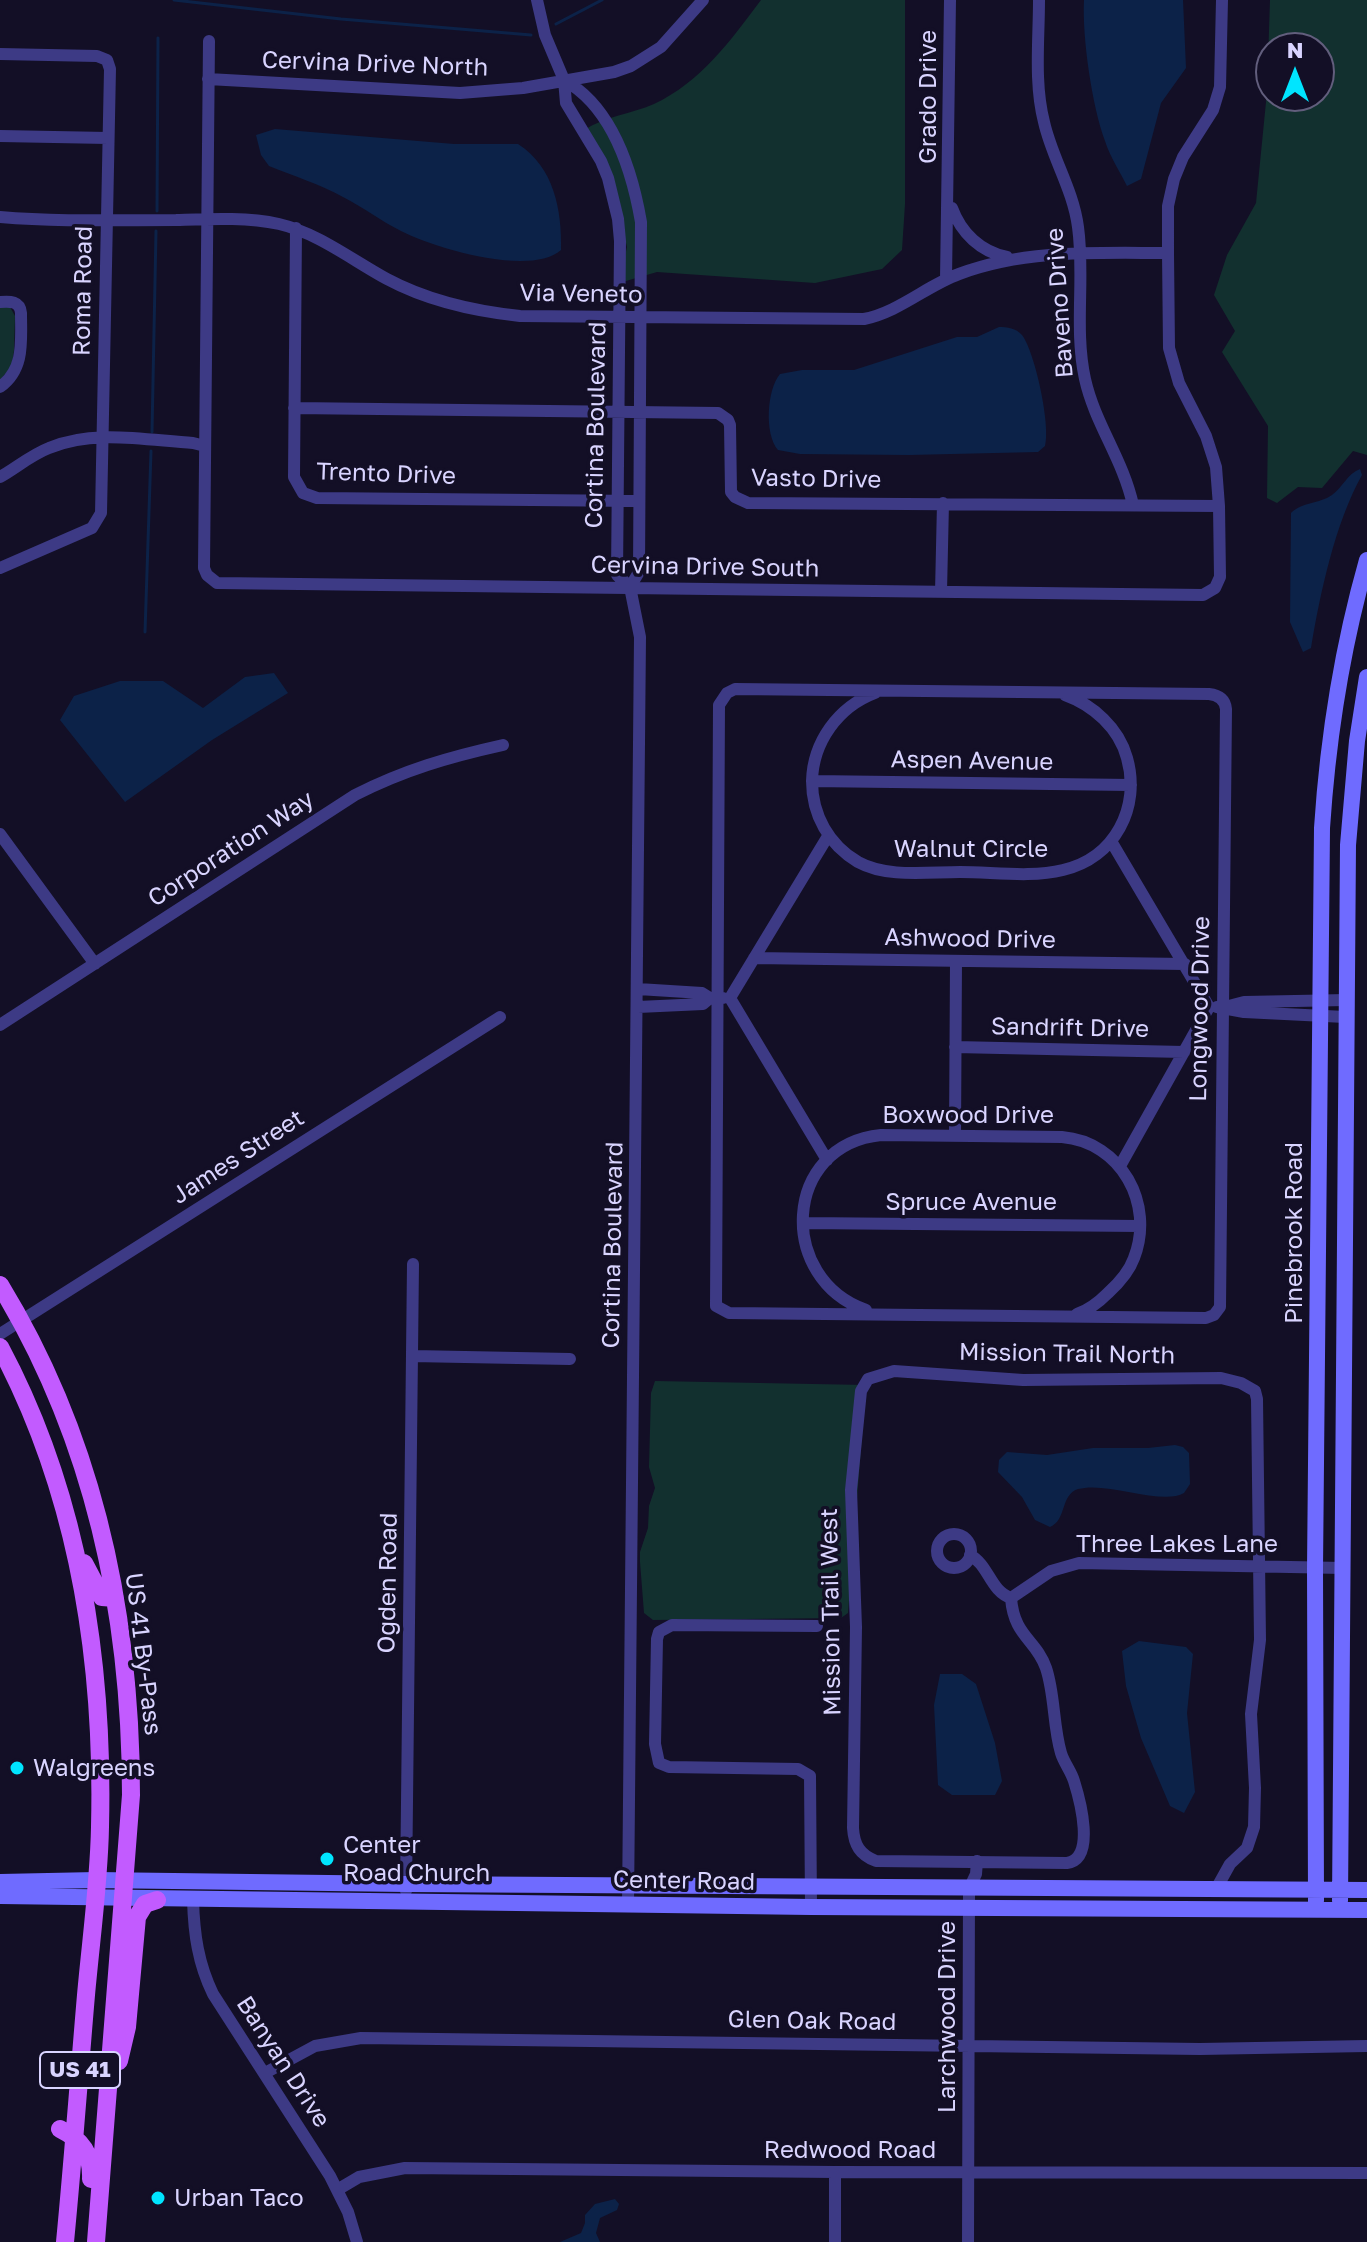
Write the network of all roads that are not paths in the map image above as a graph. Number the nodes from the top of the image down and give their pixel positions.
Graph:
1 (537, 0) edge
2 (703, 0) edge
3 (950, 0) edge
4 (1039, 0) edge
5 (1222, 0) edge
6 (209, 41) dead end
7 (0, 54) edge
8 (208, 79) junction
9 (564, 80) junction
10 (0, 136) edge
11 (108, 138) junction
12 (949, 195) junction
13 (0, 217) edge
14 (206, 219) junction
15 (107, 220) junction
16 (296, 228) junction
17 (1079, 253) junction
18 (1168, 253) junction
19 (1022, 257) junction
20 (946, 279) junction
21 (0, 302) edge
22 (620, 317) junction
23 (642, 318) junction
24 (0, 387) edge
25 (294, 408) junction
26 (618, 411) junction
27 (639, 412) junction
28 (102, 437) junction
29 (205, 446) junction
30 (0, 477) edge
31 (617, 500) junction
32 (639, 501) junction
33 (943, 503) junction
34 (1133, 505) junction
35 (1219, 506) junction
36 (0, 568) edge
37 (1366, 569) edge
38 (630, 587) junction
39 (941, 592) junction
40 (1367, 677) edge
41 (886, 690) junction
42 (1057, 693) junction
43 (503, 745) dead end
44 (812, 781) junction
45 (1131, 785) junction
46 (0, 834) edge
47 (828, 836) junction
48 (1111, 841) junction
49 (754, 958) junction
50 (956, 961) junction
51 (95, 964) junction
52 (1185, 964) junction
53 (638, 989) junction
54 (719, 998) junction
55 (638, 1007) junction
56 (1215, 1007) junction
57 (1319, 1008) junction
58 (1345, 1008) junction
59 (500, 1017) dead end
60 (0, 1025) edge
61 (955, 1047) junction
62 (1184, 1052) junction
63 (955, 1136) junction
64 (827, 1160) junction
65 (1120, 1166) junction
66 (803, 1223) junction
67 (1140, 1226) junction
68 (413, 1264) dead end
69 (0, 1285) edge
70 (885, 1314) junction
71 (1066, 1316) junction
72 (22, 1322) junction
73 (0, 1334) edge
74 (0, 1347) edge
75 (412, 1356) junction
76 (570, 1359) dead end
77 (868, 1379) joint
78 (74, 1547) junction
79 (970, 1555) dead end
80 (1260, 1566) junction
81 (1315, 1568) junction
82 (1343, 1568) junction
83 (115, 1598) junction
84 (1011, 1598) junction
85 (817, 1626) dead end
86 (958, 1861) junction
87 (977, 1861) junction
88 (0, 1882) edge
89 (406, 1884) junction
90 (628, 1885) junction
91 (811, 1887) junction
92 (95, 1889) junction
93 (969, 1889) junction
94 (125, 1890) junction
95 (1340, 1890) junction
96 (1367, 1890) edge
97 (1215, 1891) junction
98 (1316, 1891) junction
99 (0, 1896) edge
100 (157, 1900) junction
101 (193, 1900) junction
102 (406, 1902) junction
103 (628, 1904) junction
104 (811, 1907) junction
105 (969, 1908) junction
106 (1340, 1910) junction
107 (1367, 1910) edge
108 (1316, 1911) junction
109 (969, 2044) junction
110 (1367, 2046) edge
111 (265, 2073) junction
112 (67, 2132) junction
113 (835, 2172) junction
114 (968, 2172) junction
115 (1367, 2173) edge
116 (71, 2180) junction
117 (99, 2190) junction
118 (337, 2190) junction
119 (65, 2242) edge
120 (77, 2242) edge
121 (86, 2242) edge
122 (96, 2242) edge
123 (357, 2242) edge
124 (835, 2242) edge
125 (968, 2242) edge

1 - 9 street, Cortina Boulevard
2 - 9 street, Cervina Drive North
3 - 12 street, Grado Drive
4 - 17 street, Baveno Drive
5 - 18 street
6 - 8 street
7 - 11 street, Roma Road
8 - 9 street, Cervina Drive North
8 - 14 street
9 - 22 street, Cortina Boulevard
9 - 23 street, Cortina Boulevard
10 - 11 street
11 - 15 street, Roma Road
12 - 19 street, Grado Drive
12 - 20 street, Grado Drive
13 - 15 street, Via Veneto
14 - 15 street, Via Veneto
14 - 16 street, Via Veneto
14 - 29 street, Cervina Drive South
15 - 28 street, Roma Road
16 - 22 street, Via Veneto
16 - 25 street, Trento Drive
17 - 18 street, Via Veneto
17 - 19 street, Via Veneto
17 - 34 street, Baveno Drive
18 - 35 street, Cervina Drive South
19 - 20 street, Via Veneto
20 - 23 street, Via Veneto
21 - 24 street
22 - 23 street, Via Veneto
22 - 26 street, Cortina Boulevard
23 - 27 street, Cortina Boulevard
25 - 26 street, Vasto Drive
25 - 31 street, Trento Drive
26 - 27 street, Vasto Drive
26 - 31 street, Cortina Boulevard
27 - 32 street, Cortina Boulevard
27 - 33 street, Vasto Drive
28 - 29 street
28 - 30 street
28 - 36 street, Roma Road
29 - 38 street, Cervina Drive South
31 - 32 street, Trento Drive
31 - 38 street, Cortina Boulevard
32 - 38 street, Cortina Boulevard
33 - 34 street, Vasto Drive
33 - 39 street
34 - 35 street, Vasto Drive
35 - 39 street, Cervina Drive South
37 - 57 street, Pinebrook Road
38 - 39 street, Cervina Drive South
38 - 53 street, Cortina Boulevard
40 - 58 street, Pinebrook Road
41 - 42 street, Longwood Drive
41 - 44 street, Walnut Circle
41 - 54 street, Longwood Drive
42 - 45 street, Walnut Circle
42 - 56 street, Longwood Drive
43 - 51 street, Corporation Way
44 - 45 street, Aspen Avenue
44 - 47 street, Walnut Circle
45 - 48 street, Walnut Circle
46 - 51 street
47 - 48 street, Walnut Circle
47 - 49 street
48 - 52 street
49 - 50 street, Ashwood Drive
49 - 54 street
50 - 52 street, Ashwood Drive
50 - 61 street
51 - 60 street, Corporation Way
52 - 56 street
53 - 54 street
53 - 55 street, Cortina Boulevard
54 - 55 street
54 - 64 street
54 - 70 street, Longwood Drive
55 - 90 street, Cortina Boulevard
56 - 57 street
56 - 62 street
56 - 71 street, Longwood Drive
57 - 58 street
57 - 81 street, Pinebrook Road
58 - 82 street, Pinebrook Road
59 - 72 street, James Street
61 - 62 street, Sandrift Drive
61 - 63 street
62 - 65 street
63 - 64 street, Boxwood Drive
63 - 65 street, Boxwood Drive
64 - 66 street, Boxwood Drive
65 - 67 street
66 - 67 street, Spruce Avenue
66 - 70 street, Boxwood Drive
67 - 71 street
68 - 75 street, Ogden Road
69 - 72 main road, US 41 By-Pass / US 41
70 - 71 street, Longwood Drive
72 - 73 street, James Street
72 - 83 main road, US 41 By-Pass / US 41
74 - 78 main road, US 41 By-Pass / US 41
75 - 76 street
75 - 89 street, Ogden Road
77 - 80 street, Mission Trail North
77 - 86 street, Mission Trail West
78 - 83 main road
78 - 92 main road, US 41 By-Pass / US 41
79 - 84 street
80 - 81 street, Three Lakes Lane
80 - 84 street, Three Lakes Lane
80 - 97 street
81 - 82 street, Three Lakes Lane
81 - 98 street, Pinebrook Road
82 - 95 street, Pinebrook Road
83 - 94 main road, US 41 By-Pass / US 41
84 - 87 street
85 - 91 street
86 - 87 street
86 - 93 street
87 - 93 street
88 - 92 street, Center Road
89 - 90 street, Center Road
89 - 94 street, Center Road
89 - 102 street, Ogden Road
90 - 91 street, Center Road
90 - 103 street, Cortina Boulevard
91 - 93 street, Center Road
91 - 104 street
92 - 94 street, Center Road
92 - 99 street, Center Road
92 - 112 main road, US 41 By-Pass / US 41
93 - 97 street, Center Road
93 - 105 street, Larchwood Drive
94 - 100 street, Center Road
94 - 117 main road, US 41 By-Pass / US 41
95 - 96 street, Center Road
95 - 98 street, Center Road
95 - 106 street, Pinebrook Road
97 - 98 street, Center Road
98 - 108 street, Pinebrook Road
100 - 101 street, Center Road
100 - 117 main road
101 - 102 street, Center Road
101 - 111 street, Banyan Drive
102 - 103 street, Center Road
103 - 104 street, Center Road
104 - 105 street, Center Road
105 - 108 street, Center Road
105 - 109 street, Larchwood Drive
106 - 107 street, Center Road
106 - 108 street, Center Road
109 - 110 street, Glen Oak Road
109 - 111 street, Glen Oak Road
109 - 114 street, Larchwood Drive
111 - 118 street, Banyan Drive
112 - 116 main road, US 41 By-Pass / US 41
112 - 121 main road
113 - 114 street, Redwood Road
113 - 118 street, Redwood Road
113 - 124 street
114 - 115 street, Redwood Road
114 - 125 street, Larchwood Drive
116 - 119 main road, US 41 By-Pass / US 41
116 - 120 main road
117 - 122 main road, US 41 By-Pass / US 41
118 - 123 street, Banyan Drive

